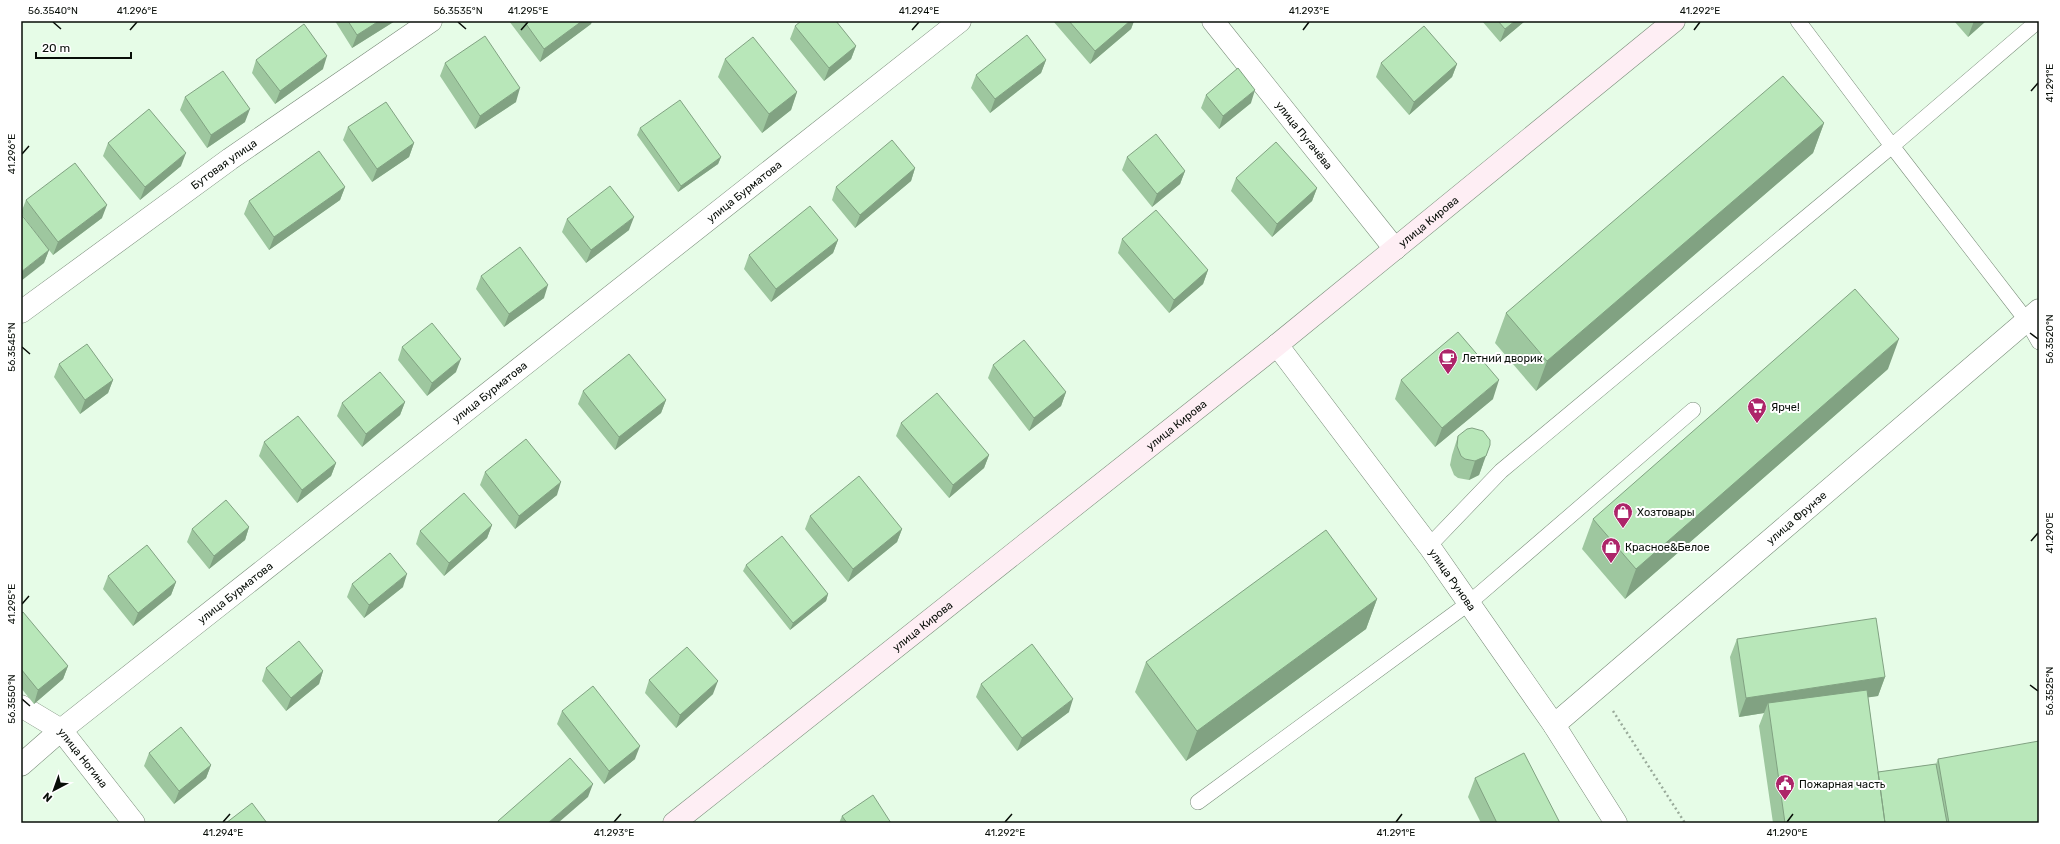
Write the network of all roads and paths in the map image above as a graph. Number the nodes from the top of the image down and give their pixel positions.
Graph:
1 (431, 21) edge
2 (960, 21) edge
3 (1213, 21) edge
4 (1674, 21) edge
5 (1798, 21) edge
6 (2038, 21) edge
7 (1892, 146) junction
8 (1395, 249) junction
9 (21, 312) edge
10 (2033, 315) edge
11 (2039, 342) edge
12 (1277, 344) junction
13 (1693, 410) dead end
14 (1429, 546) junction
15 (1469, 603) junction
16 (1598, 687) junction
17 (21, 706) edge
18 (1554, 724) junction
19 (61, 730) junction
20 (21, 764) edge
21 (1198, 802) dead end
22 (134, 823) edge
23 (674, 823) edge
24 (1616, 823) edge
25 (1685, 823) edge

1 - 9 street, Бутовая улица
2 - 19 street, улица Бурматова
3 - 8 street, улица Пугачёва
4 - 8 main road, улица Кирова
5 - 7 lane
6 - 7 lane
7 - 10 lane
7 - 14 lane
8 - 12 main road, улица Кирова
10 - 11 lane
10 - 16 street, улица Фрунзе
12 - 14 street, улица Рунова
12 - 23 main road, улица Кирова
13 - 15 lane
14 - 15 street, улица Рунова
15 - 18 street, улица Рунова
15 - 21 lane
16 - 18 street, улица Фрунзе
16 - 25 path
17 - 19 street, улица Ногина
18 - 24 street, улица Рунова
19 - 20 street, улица Бурматова
19 - 22 street, улица Ногина

